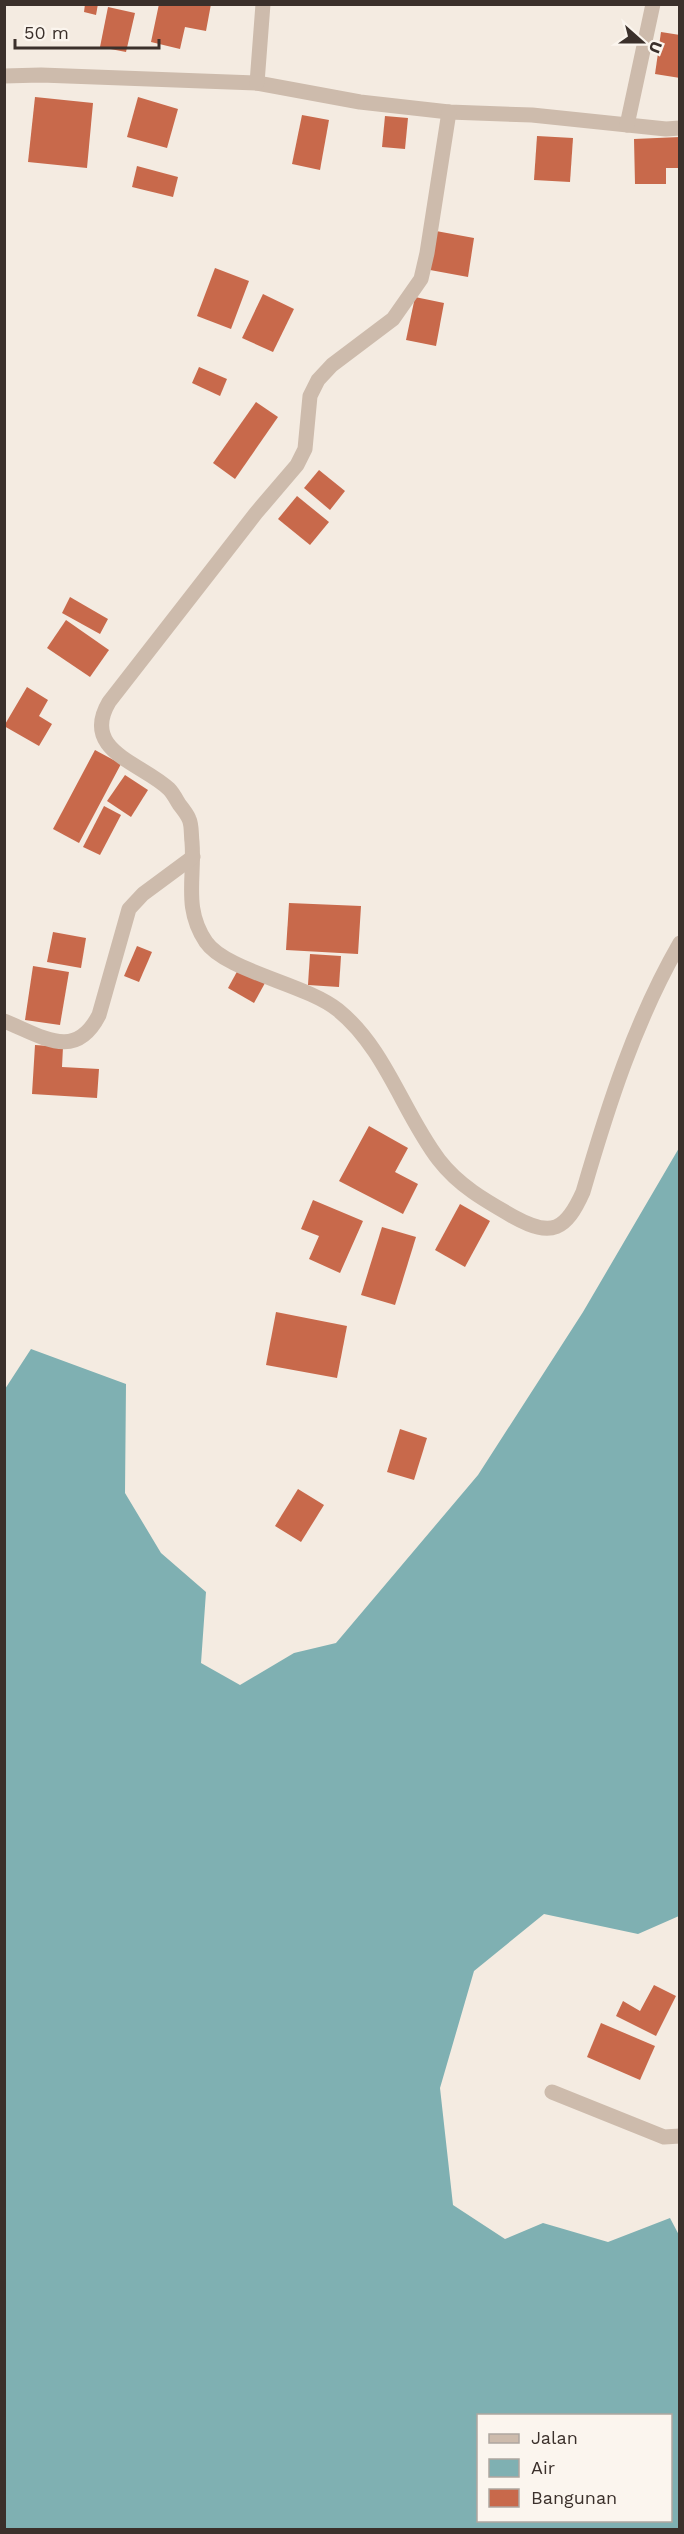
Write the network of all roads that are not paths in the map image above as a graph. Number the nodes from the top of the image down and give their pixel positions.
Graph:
1 (263, 4) edge
2 (653, 4) edge
3 (4, 76) edge
4 (257, 83) junction
5 (449, 112) junction
6 (627, 125) junction
7 (680, 128) edge
8 (193, 856) junction
9 (680, 943) edge
10 (4, 1021) edge
11 (552, 2092) dead end
12 (680, 2136) edge

1 - 4 street
2 - 6 street
3 - 4 street
4 - 5 street
5 - 6 street
5 - 8 street
6 - 7 street
8 - 9 street
8 - 10 street
11 - 12 street

